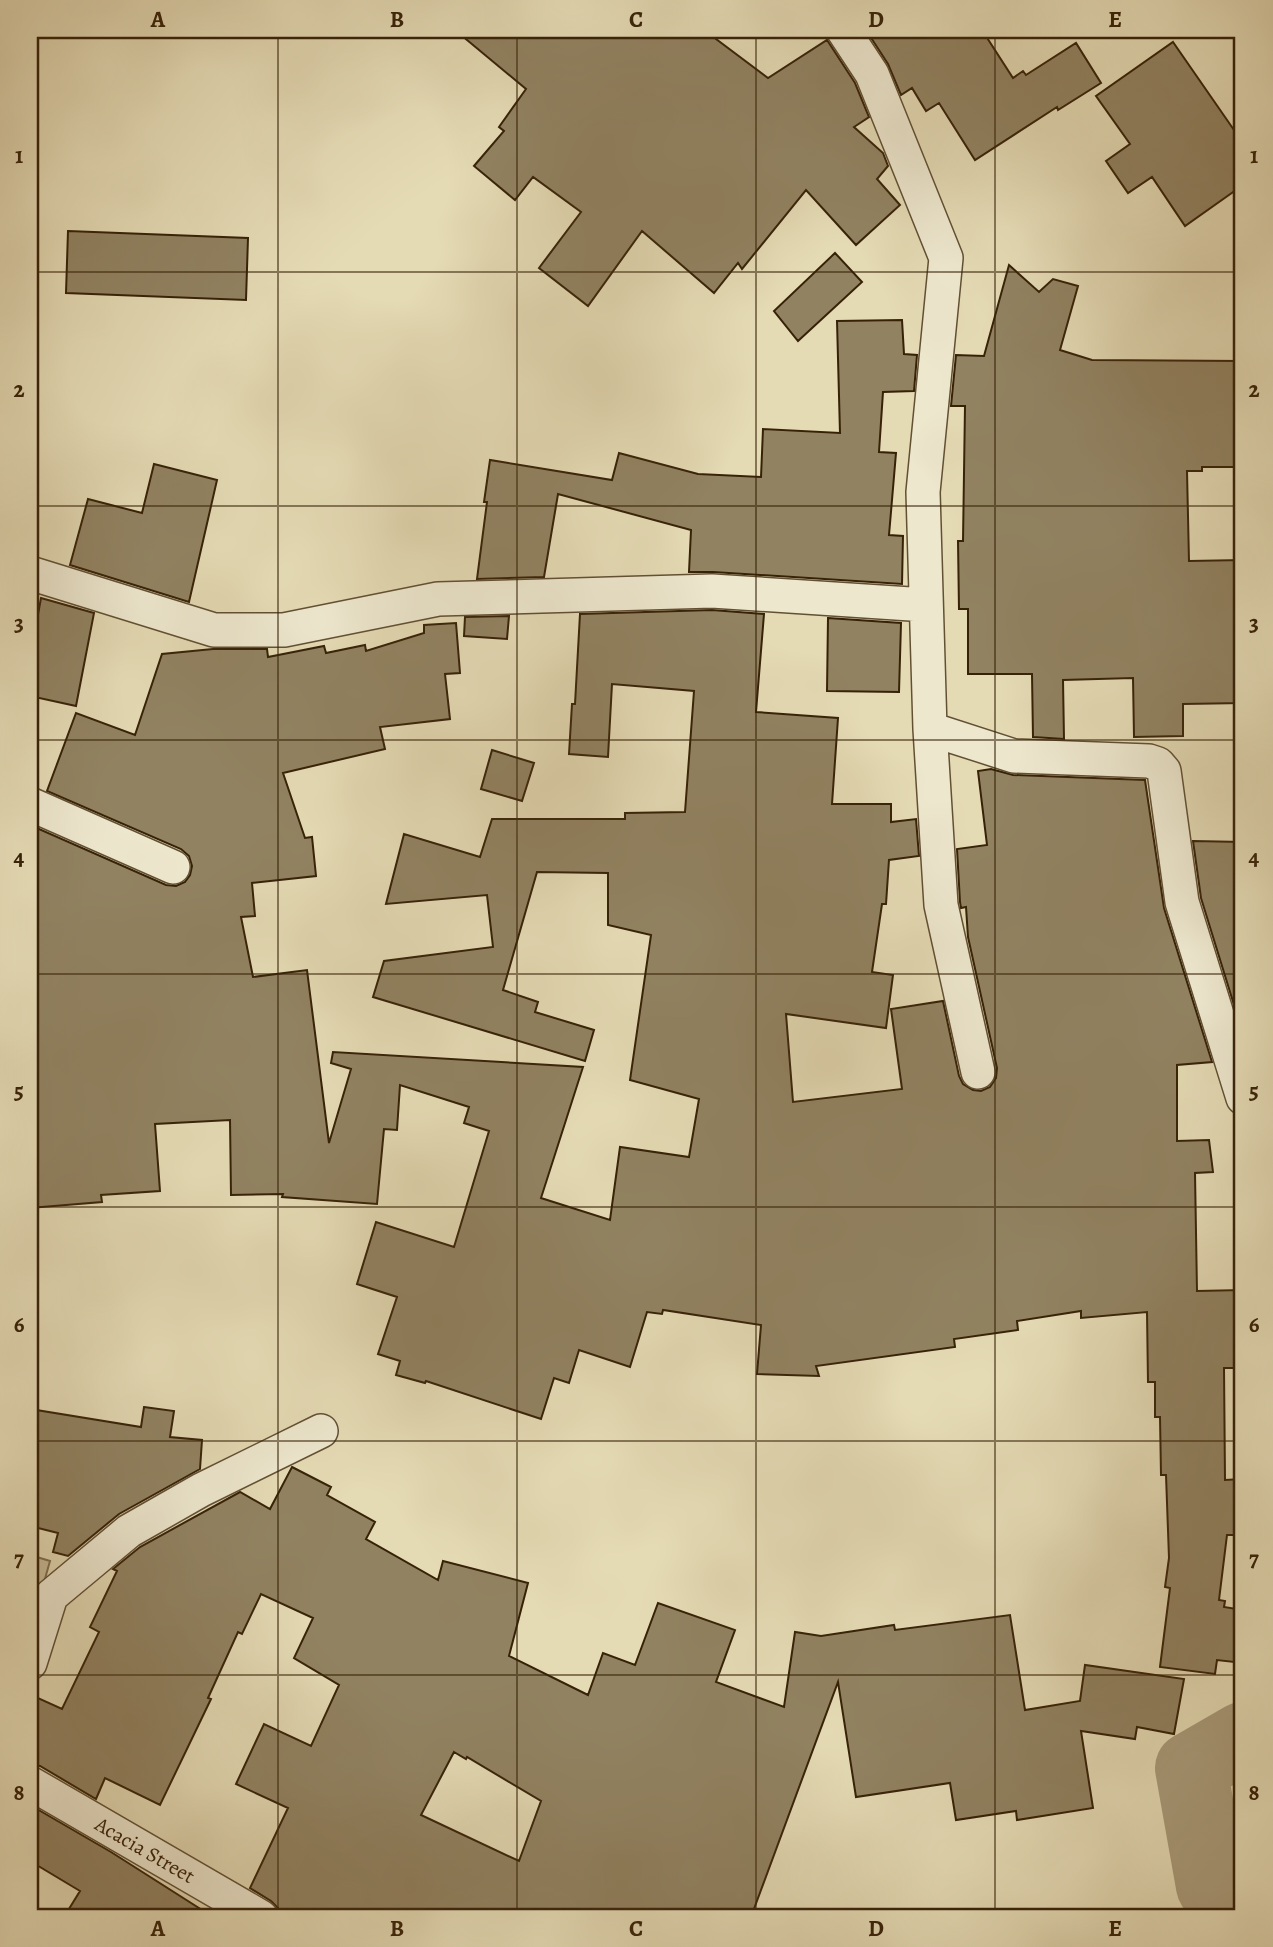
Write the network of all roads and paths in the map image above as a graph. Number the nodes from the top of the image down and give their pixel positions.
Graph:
1 (843, 30) edge
2 (30, 573) edge
3 (926, 605) junction
4 (930, 729) junction
5 (30, 804) edge
6 (173, 867) dead end
7 (978, 1072) dead end
8 (1242, 1087) edge
9 (321, 1431) dead end
10 (30, 1663) edge
11 (30, 1783) edge
12 (261, 1917) edge

1 - 3 street
2 - 3 street
3 - 4 street
4 - 7 street
4 - 8 street
5 - 6 street
9 - 10 street
11 - 12 street, Acacia Street

